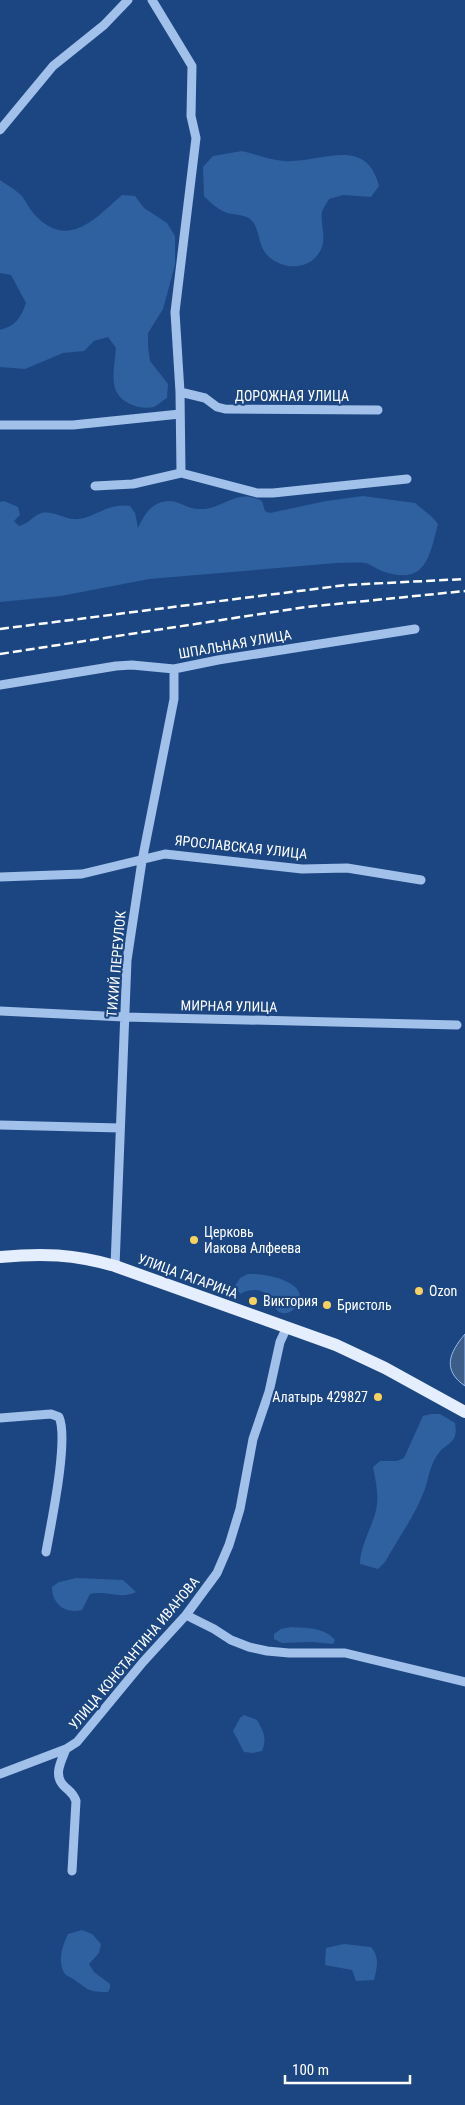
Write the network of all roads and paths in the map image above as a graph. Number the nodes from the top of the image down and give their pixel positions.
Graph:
1 (128, 0) edge
2 (152, 0) edge
3 (0, 130) edge
4 (180, 392) junction
5 (378, 410) dead end
6 (180, 414) junction
7 (0, 425) edge
8 (181, 473) junction
9 (407, 479) dead end
10 (95, 486) dead end
11 (415, 628) dead end
12 (174, 669) junction
13 (0, 685) edge
14 (142, 861) junction
15 (0, 877) edge
16 (421, 880) dead end
17 (0, 1011) edge
18 (124, 1018) junction
19 (457, 1025) dead end
20 (0, 1125) edge
21 (120, 1128) junction
22 (0, 1257) edge
23 (115, 1266) junction
24 (286, 1329) junction
25 (465, 1412) edge
26 (0, 1418) edge
27 (46, 1552) dead end
28 (186, 1616) junction
29 (465, 1682) edge
30 (66, 1749) junction
31 (0, 1774) edge
32 (72, 1872) dead end

1 - 3 street
2 - 4 street
4 - 5 street, ДОРОЖНАЯ УЛИЦА
4 - 6 street
6 - 7 street
6 - 8 street
8 - 9 street
8 - 10 street
11 - 12 street, ШПАЛЬНАЯ УЛИЦА
12 - 13 street, ШПАЛЬНАЯ УЛИЦА
12 - 14 street, ТИХИЙ ПЕРЕУЛОК
14 - 15 street, ЯРОСЛАВСКАЯ УЛИЦА
14 - 16 street, ЯРОСЛАВСКАЯ УЛИЦА
14 - 18 street, ТИХИЙ ПЕРЕУЛОК
17 - 18 street, МИРНАЯ УЛИЦА
18 - 19 street, МИРНАЯ УЛИЦА
18 - 21 street, ТИХИЙ ПЕРЕУЛОК
20 - 21 street
21 - 23 street, ТИХИЙ ПЕРЕУЛОК
22 - 23 main road, УЛИЦА ГАГАРИНА
23 - 24 main road, УЛИЦА ГАГАРИНА
24 - 25 main road, УЛИЦА ГАГАРИНА
24 - 28 street, УЛИЦА КОНСТАНТИНА ИВАНОВА
26 - 27 street
28 - 29 street
28 - 30 street, УЛИЦА КОНСТАНТИНА ИВАНОВА
30 - 31 street, УЛИЦА КОНСТАНТИНА ИВАНОВА
30 - 32 street

